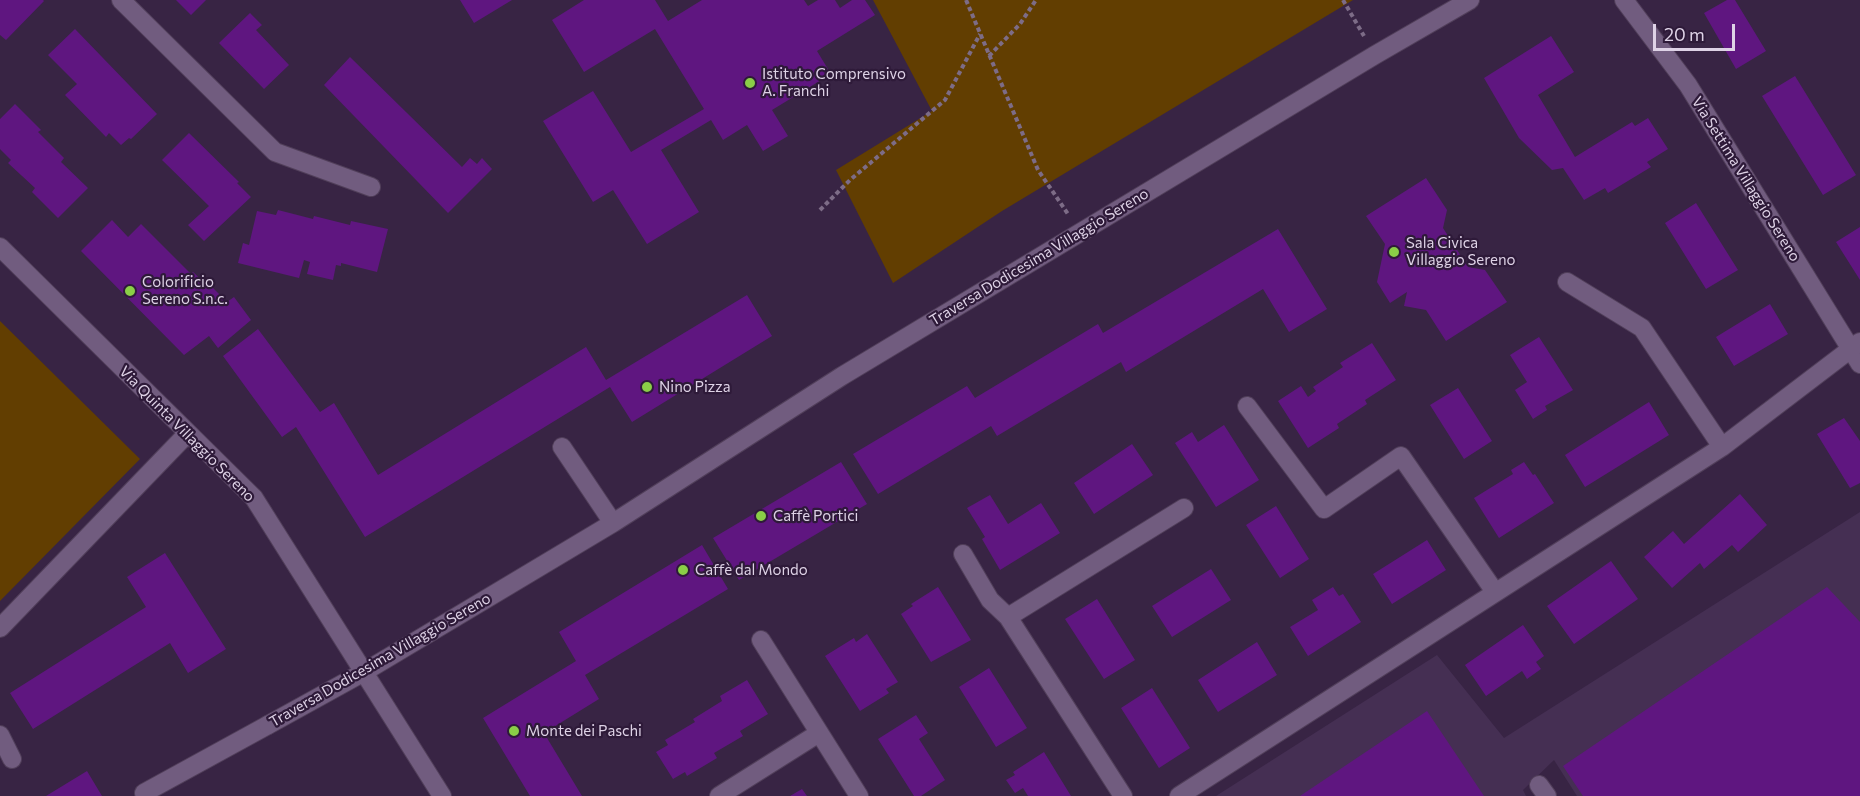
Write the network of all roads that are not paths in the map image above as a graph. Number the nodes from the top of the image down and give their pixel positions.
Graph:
1 (120, 0) edge
2 (1470, 0) edge
3 (1624, 0) edge
4 (371, 188) dead end
5 (0, 247) edge
6 (1568, 282) dead end
7 (1857, 352) edge
8 (1247, 406) dead end
9 (188, 433) junction
10 (562, 447) dead end
11 (1722, 447) junction
12 (1184, 508) dead end
13 (613, 523) junction
14 (963, 554) dead end
15 (1495, 592) junction
16 (1008, 617) junction
17 (0, 628) edge
18 (761, 640) dead end
19 (364, 672) junction
20 (819, 733) junction
21 (0, 735) edge
22 (12, 759) dead end
23 (144, 793) dead end
24 (442, 796) edge
25 (719, 796) edge
26 (859, 796) edge
27 (1123, 796) edge
28 (1179, 796) edge

1 - 4 street
2 - 13 street, Traversa Dodicesima Villaggio Sereno
3 - 7 street, Via Settima Villaggio Sereno
5 - 9 street, Via Quinta Villaggio Sereno
6 - 11 street
7 - 11 street
8 - 15 street
9 - 17 street
9 - 19 street, Via Quinta Villaggio Sereno
10 - 13 street
11 - 15 street
12 - 16 street
13 - 19 street, Traversa Dodicesima Villaggio Sereno
14 - 16 street
15 - 28 street
16 - 27 street
18 - 20 street
19 - 23 street, Traversa Dodicesima Villaggio Sereno
19 - 24 street, Via Quinta Villaggio Sereno
20 - 25 street
20 - 26 street
21 - 22 street

